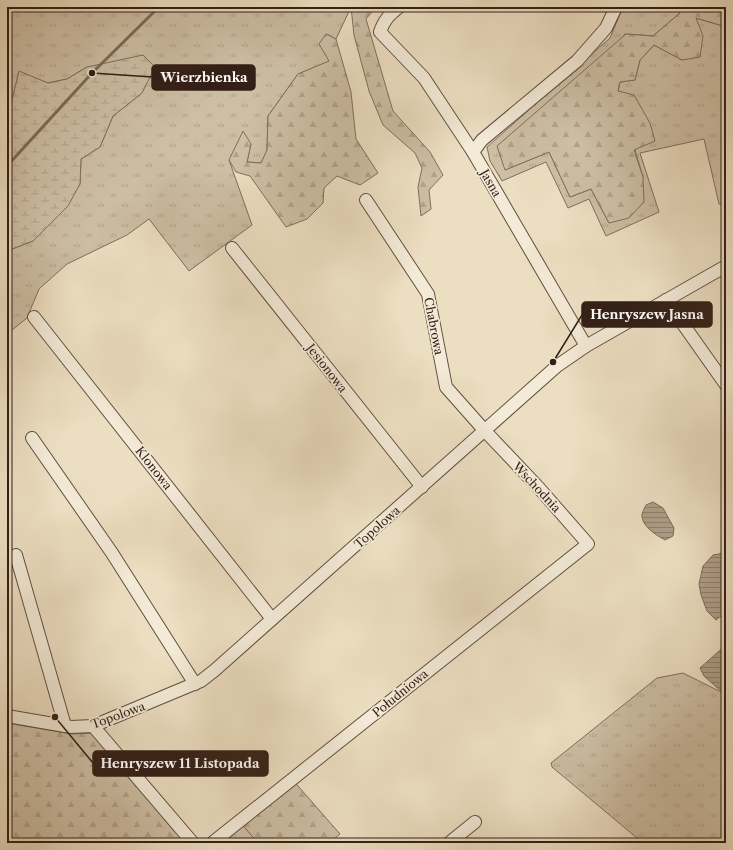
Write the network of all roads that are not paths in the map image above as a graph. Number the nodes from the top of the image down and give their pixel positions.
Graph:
1 (399, 7) edge
2 (616, 7) edge
3 (473, 152) junction
4 (366, 200) dead end
5 (232, 248) dead end
6 (726, 266) edge
7 (666, 300) junction
8 (34, 317) dead end
9 (586, 346) junction
10 (726, 385) edge
11 (485, 431) junction
12 (32, 438) dead end
13 (422, 488) junction
14 (588, 544) joint
15 (16, 555) dead end
16 (272, 619) junction
17 (196, 684) junction
18 (7, 716) edge
19 (65, 726) junction
20 (93, 726) junction
21 (475, 822) dead end
22 (193, 843) edge
23 (212, 843) edge
24 (449, 843) edge

1 - 3 street, Jasna
2 - 3 street
3 - 9 street, Jasna
4 - 11 street, Chabrowa
5 - 13 street, Jesionowa
6 - 7 street, Topolowa
7 - 9 street, Topolowa
7 - 10 street
8 - 16 street, Klonowa
9 - 11 street, Topolowa
11 - 13 street, Topolowa
11 - 14 street, Wschodnia
12 - 17 street
13 - 16 street, Topolowa
14 - 23 street, Południowa
15 - 19 street
16 - 17 street, Topolowa
17 - 20 street, Topolowa
18 - 19 street, Topolowa
19 - 20 street, Topolowa
20 - 22 street
21 - 24 street

